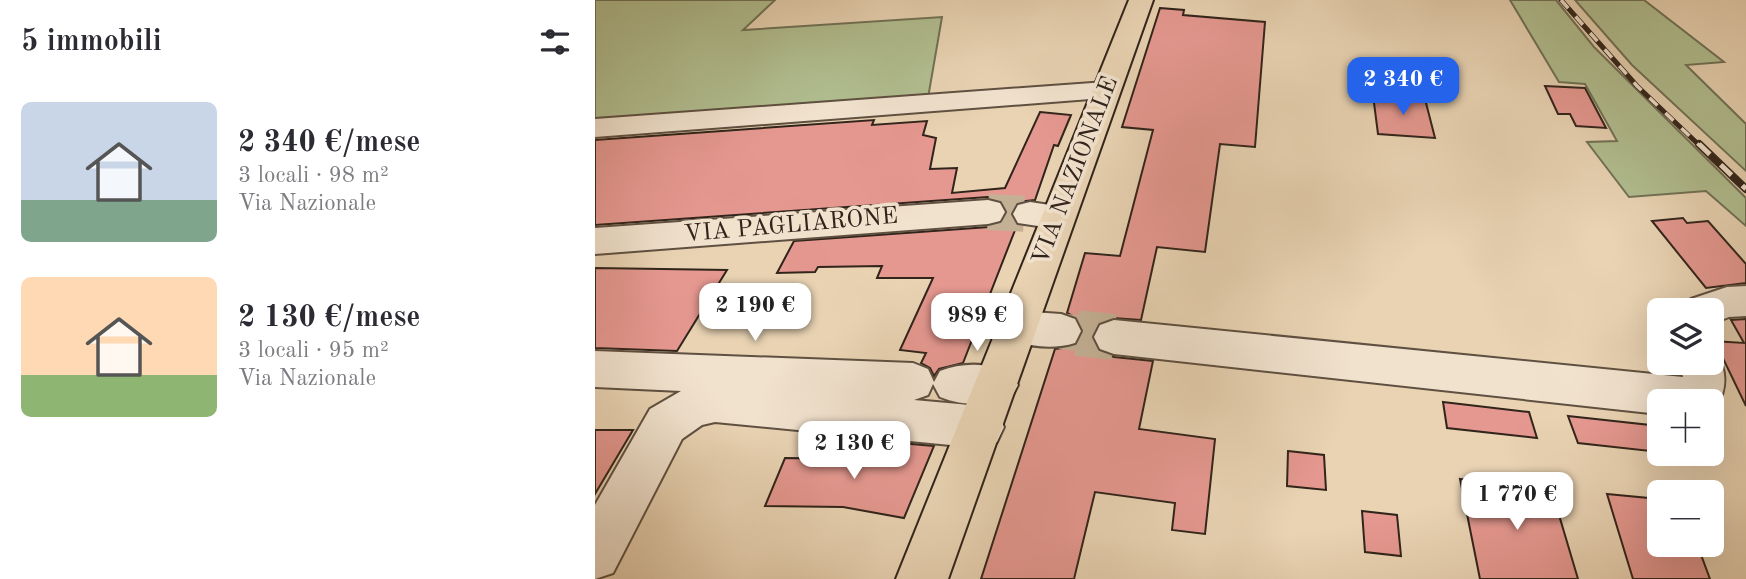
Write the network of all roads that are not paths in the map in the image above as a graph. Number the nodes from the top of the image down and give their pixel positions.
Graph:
1 (1141, 0) edge
2 (1106, 91) junction
3 (595, 128) edge
4 (988, 212) tunnel mouth
5 (595, 241) edge
6 (1746, 301) edge
7 (1724, 303) edge
8 (1018, 327) junction
9 (1061, 331) tunnel mouth
10 (1114, 337) tunnel mouth
11 (595, 369) edge
12 (1705, 375) edge
13 (961, 394) junction
14 (595, 555) edge
15 (922, 579) edge

1 - 2 main road, VIA NAZIONALE
2 - 3 street
2 - 8 main road, VIA NAZIONALE
4 - 5 street, VIA PAGLIARONE
6 - 7 street
8 - 9 street
8 - 13 main road, VIA NAZIONALE
10 - 12 street
11 - 13 street
13 - 14 street
13 - 15 main road, VIA NAZIONALE

